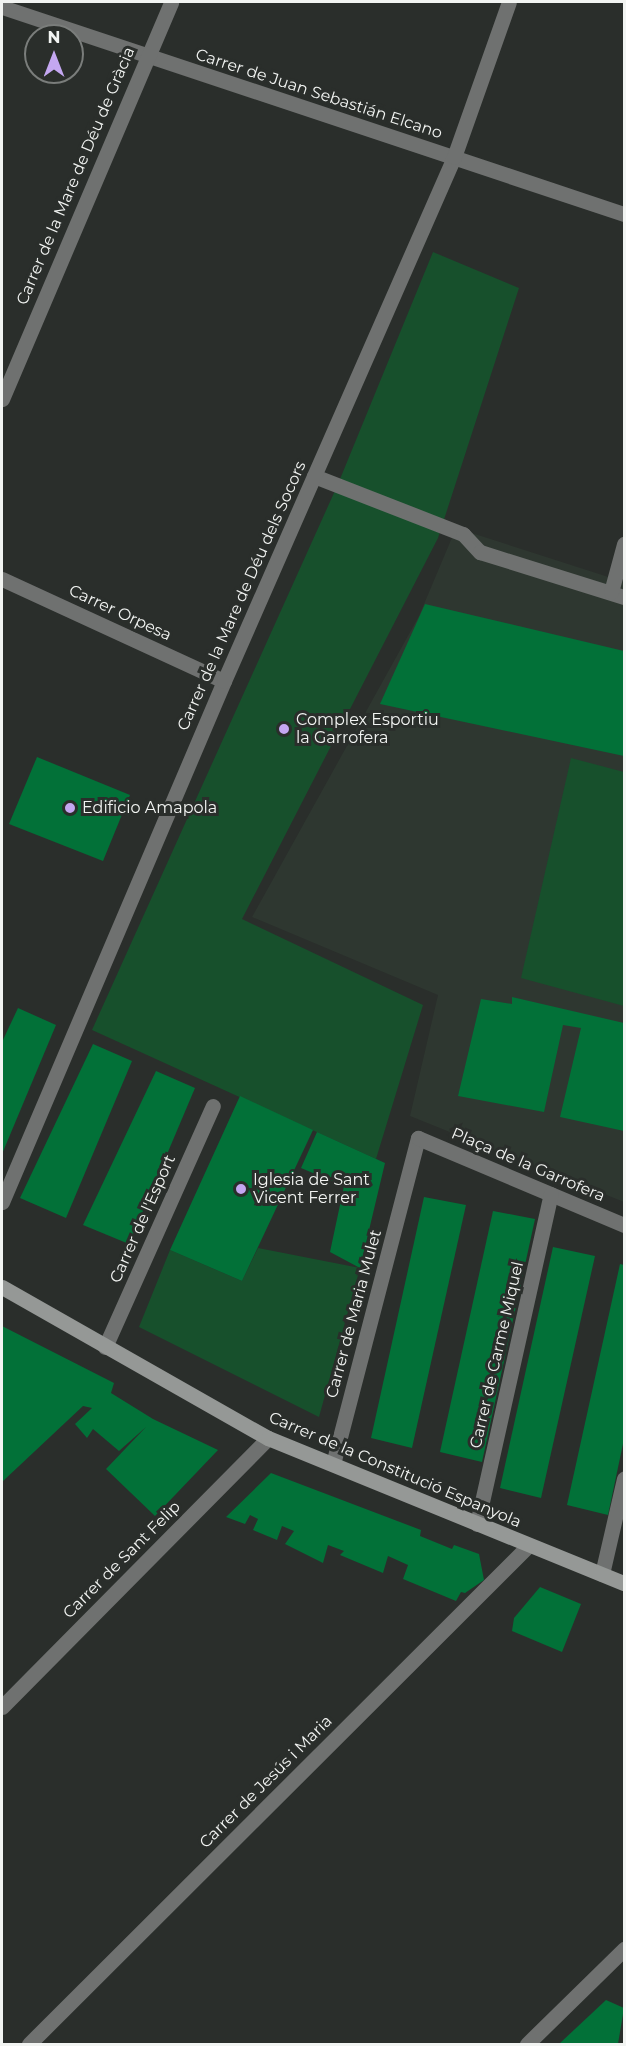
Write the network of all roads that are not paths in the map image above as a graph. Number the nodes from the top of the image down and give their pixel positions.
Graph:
1 (171, 2) edge
2 (509, 2) edge
3 (2, 7) edge
4 (147, 56) junction
5 (454, 158) junction
6 (624, 214) edge
7 (2, 399) edge
8 (314, 476) junction
9 (624, 544) edge
10 (2, 579) edge
11 (618, 594) edge
12 (224, 681) junction
13 (213, 1106) dead end
14 (418, 1138) joint
15 (551, 1194) junction
16 (2, 1202) edge
17 (624, 1225) edge
18 (2, 1287) edge
19 (105, 1347) junction
20 (268, 1438) junction
21 (333, 1464) junction
22 (624, 1479) edge
23 (477, 1524) junction
24 (529, 1545) junction
25 (602, 1574) junction
26 (624, 1583) edge
27 (2, 1707) edge
28 (624, 1949) edge
29 (28, 2044) edge
30 (527, 2044) edge

1 - 4 street, Carrer de la Mare de Déu de Gràcia
2 - 5 street, Carrer de la Mare de Déu dels Socors
3 - 4 street, Carrer de Juan Sebastián Elcano
4 - 5 street, Carrer de Juan Sebastián Elcano
4 - 7 street, Carrer de la Mare de Déu de Gràcia
5 - 6 street, Carrer de Juan Sebastián Elcano
5 - 8 street, Carrer de la Mare de Déu dels Socors
8 - 11 street
8 - 12 street, Carrer de la Mare de Déu dels Socors
9 - 11 street
10 - 12 street, Carrer Orpesa
12 - 16 street, Carrer de la Mare de Déu dels Socors
13 - 19 street, Carrer de l'Esport
14 - 15 street, Plaça de la Garrofera
14 - 21 street, Carrer de Maria Mulet
15 - 17 street, Plaça de la Garrofera
15 - 23 street, Carrer de Carme Miquel
18 - 19 street, Carrer de la Constitució Espanyola
19 - 20 street, Carrer de la Constitució Espanyola
20 - 21 street, Carrer de la Constitució Espanyola
20 - 27 street, Carrer de Sant Felip
21 - 23 street, Carrer de la Constitució Espanyola
22 - 25 street
23 - 24 street, Carrer de la Constitució Espanyola
24 - 25 street, Carrer de la Constitució Espanyola
24 - 29 street, Carrer de Jesús i Maria
25 - 26 street, Carrer de la Constitució Espanyola
28 - 30 street

